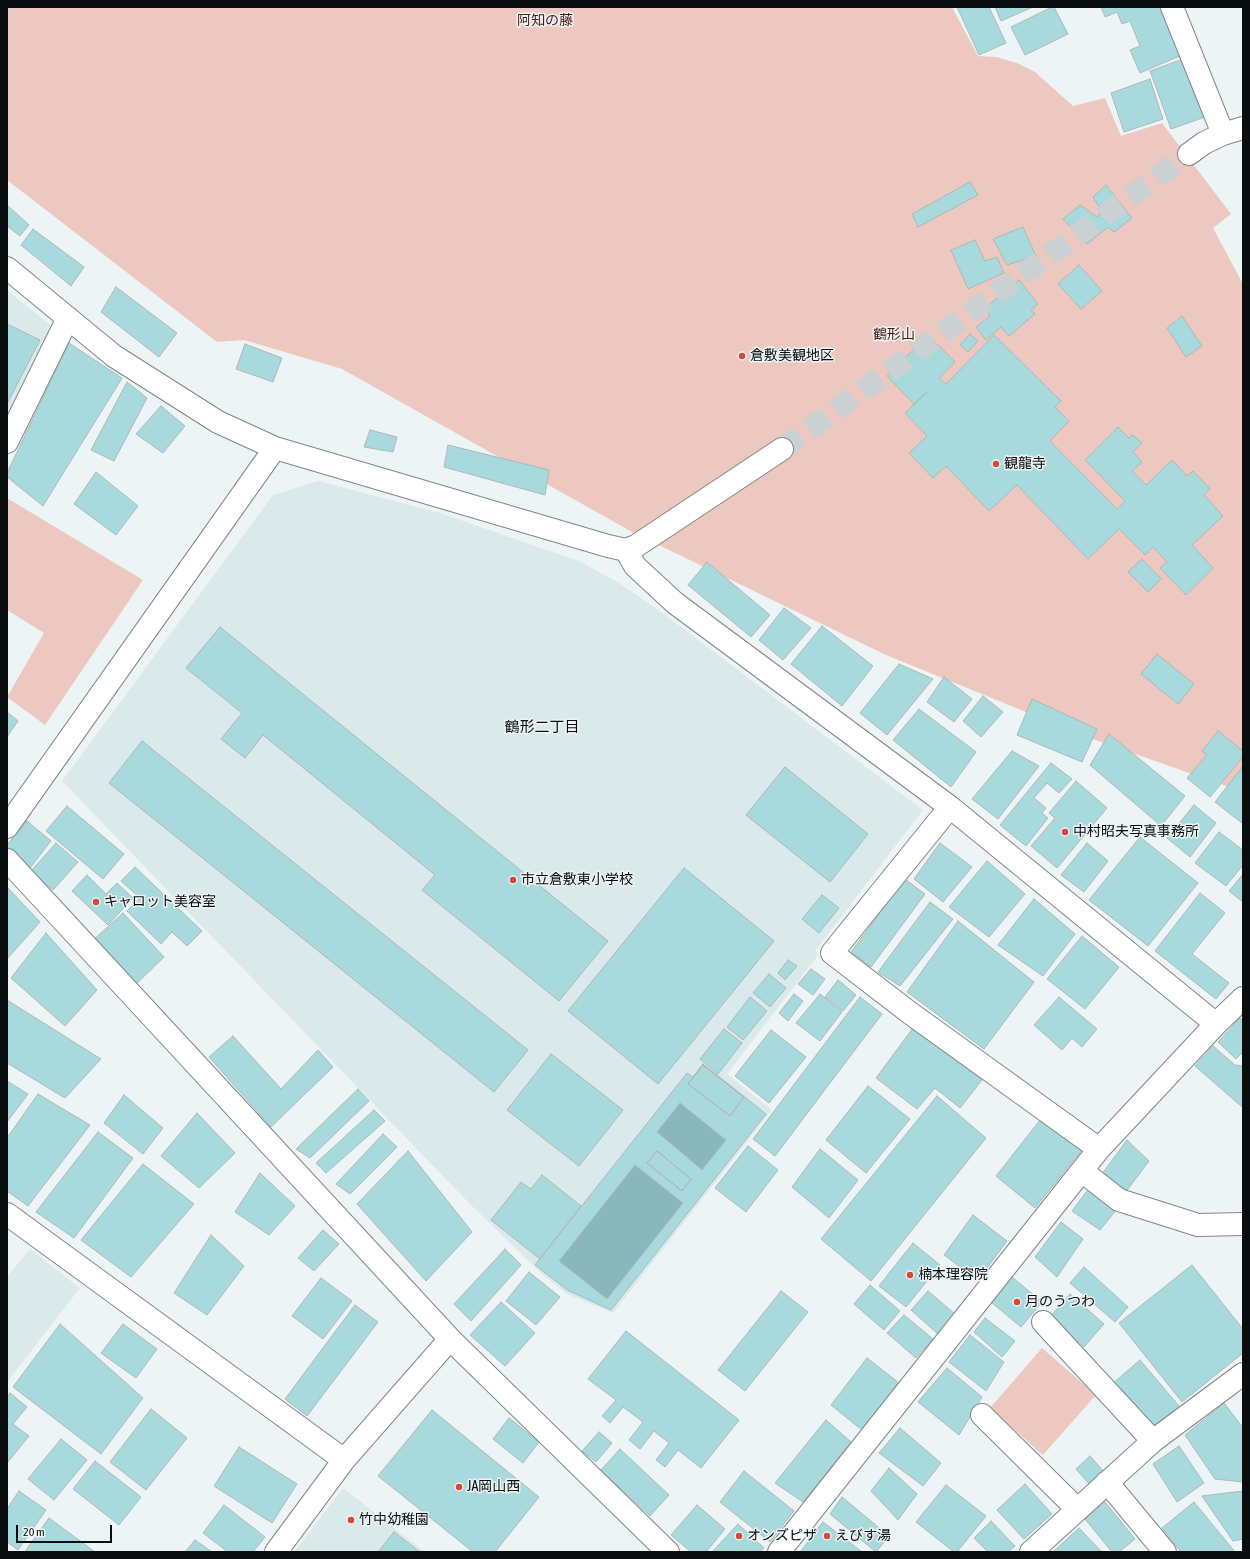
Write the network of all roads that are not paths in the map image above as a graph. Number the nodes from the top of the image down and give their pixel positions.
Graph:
1 (1172, 7) edge
2 (1233, 131) edge
3 (1189, 154) tunnel mouth
4 (7, 268) edge
5 (68, 318) junction
6 (7, 442) edge
7 (275, 448) junction
8 (782, 449) tunnel mouth
9 (626, 550) junction
10 (950, 807) junction
11 (7, 826) edge
12 (7, 860) edge
13 (1243, 998) edge
14 (1216, 1024) junction
15 (1099, 1149) junction
16 (1082, 1171) junction
17 (7, 1214) edge
18 (1243, 1224) edge
19 (1042, 1322) dead end
20 (450, 1339) junction
21 (1243, 1374) edge
22 (982, 1415) dead end
23 (1153, 1441) junction
24 (344, 1460) junction
25 (1107, 1482) junction
26 (1077, 1509) junction
27 (276, 1552) edge
28 (668, 1552) edge
29 (778, 1552) edge
30 (1031, 1552) edge
31 (1165, 1552) edge

1 - 2 street
2 - 3 street
4 - 5 street
5 - 6 street
5 - 7 street
7 - 9 street
7 - 11 street
8 - 9 street
9 - 10 street
10 - 14 street
10 - 15 street
12 - 20 street
13 - 14 street
14 - 15 street
15 - 16 street
16 - 18 street
16 - 29 street
17 - 24 street
19 - 23 street
20 - 24 street
20 - 28 street
21 - 23 street
22 - 26 street
23 - 25 street
24 - 27 street
25 - 26 street
25 - 31 street
26 - 30 street

